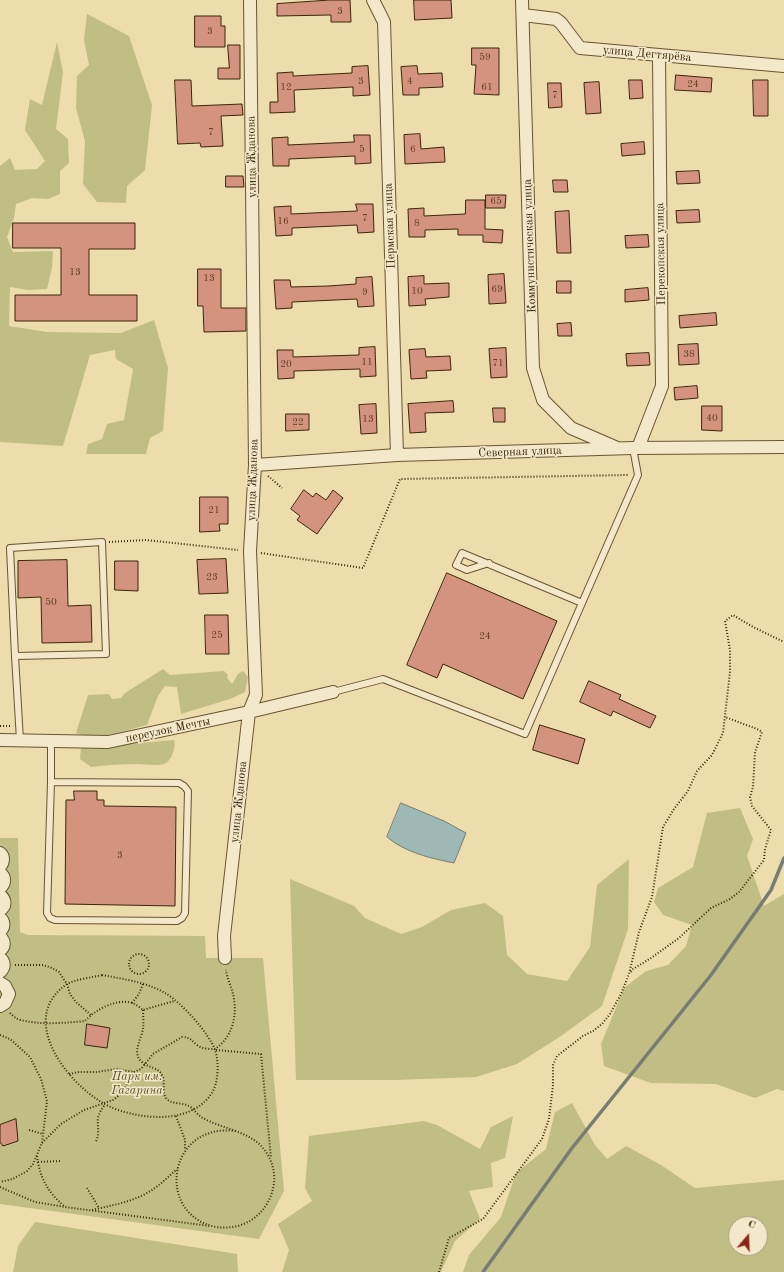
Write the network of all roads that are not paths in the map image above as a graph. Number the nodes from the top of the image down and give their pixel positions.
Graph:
1 (250, 0) edge
2 (373, 0) edge
3 (522, 0) edge
4 (523, 15) junction
5 (659, 56) junction
6 (784, 66) edge
7 (784, 447) edge
8 (636, 448) junction
9 (618, 449) junction
10 (397, 455) junction
11 (255, 465) junction
12 (489, 563) junction
13 (582, 603) junction
14 (15, 656) junction
15 (333, 692) joint
16 (249, 712) junction
17 (0, 740) edge
18 (20, 740) junction
19 (51, 741) junction
20 (51, 782) junction
21 (0, 853) edge
22 (0, 866) edge
23 (0, 873) edge
24 (0, 888) edge
25 (0, 895) edge
26 (0, 910) edge
27 (0, 918) edge
28 (0, 931) edge
29 (0, 937) edge
30 (0, 950) edge
31 (225, 958) road end
32 (0, 983) edge
33 (3, 1005) edge

1 - 11 street, улица Жданова
2 - 10 street, Пермская улица
3 - 4 street, Коммунистическая улица
4 - 5 street, улица Дегтярёва
4 - 9 street, Коммунистическая улица
5 - 6 street, улица Дегтярёва
5 - 8 street, Перекопская улица
7 - 8 street, Северная улица
8 - 9 street, Северная улица
8 - 13 lane
9 - 10 street, Северная улица
10 - 11 street, Северная улица
11 - 16 street, улица Жданова
12 - 12 lane
12 - 13 lane
13 - 15 lane
14 - 14 lane
14 - 18 lane
15 - 16 street, переулок Мечты
16 - 19 street, переулок Мечты
16 - 31 street, улица Жданова
17 - 18 street, переулок Мечты
18 - 19 street, переулок Мечты
19 - 20 lane
20 - 20 lane
21 - 22 street
23 - 24 street
25 - 26 street
27 - 28 street
29 - 30 street
32 - 33 street

